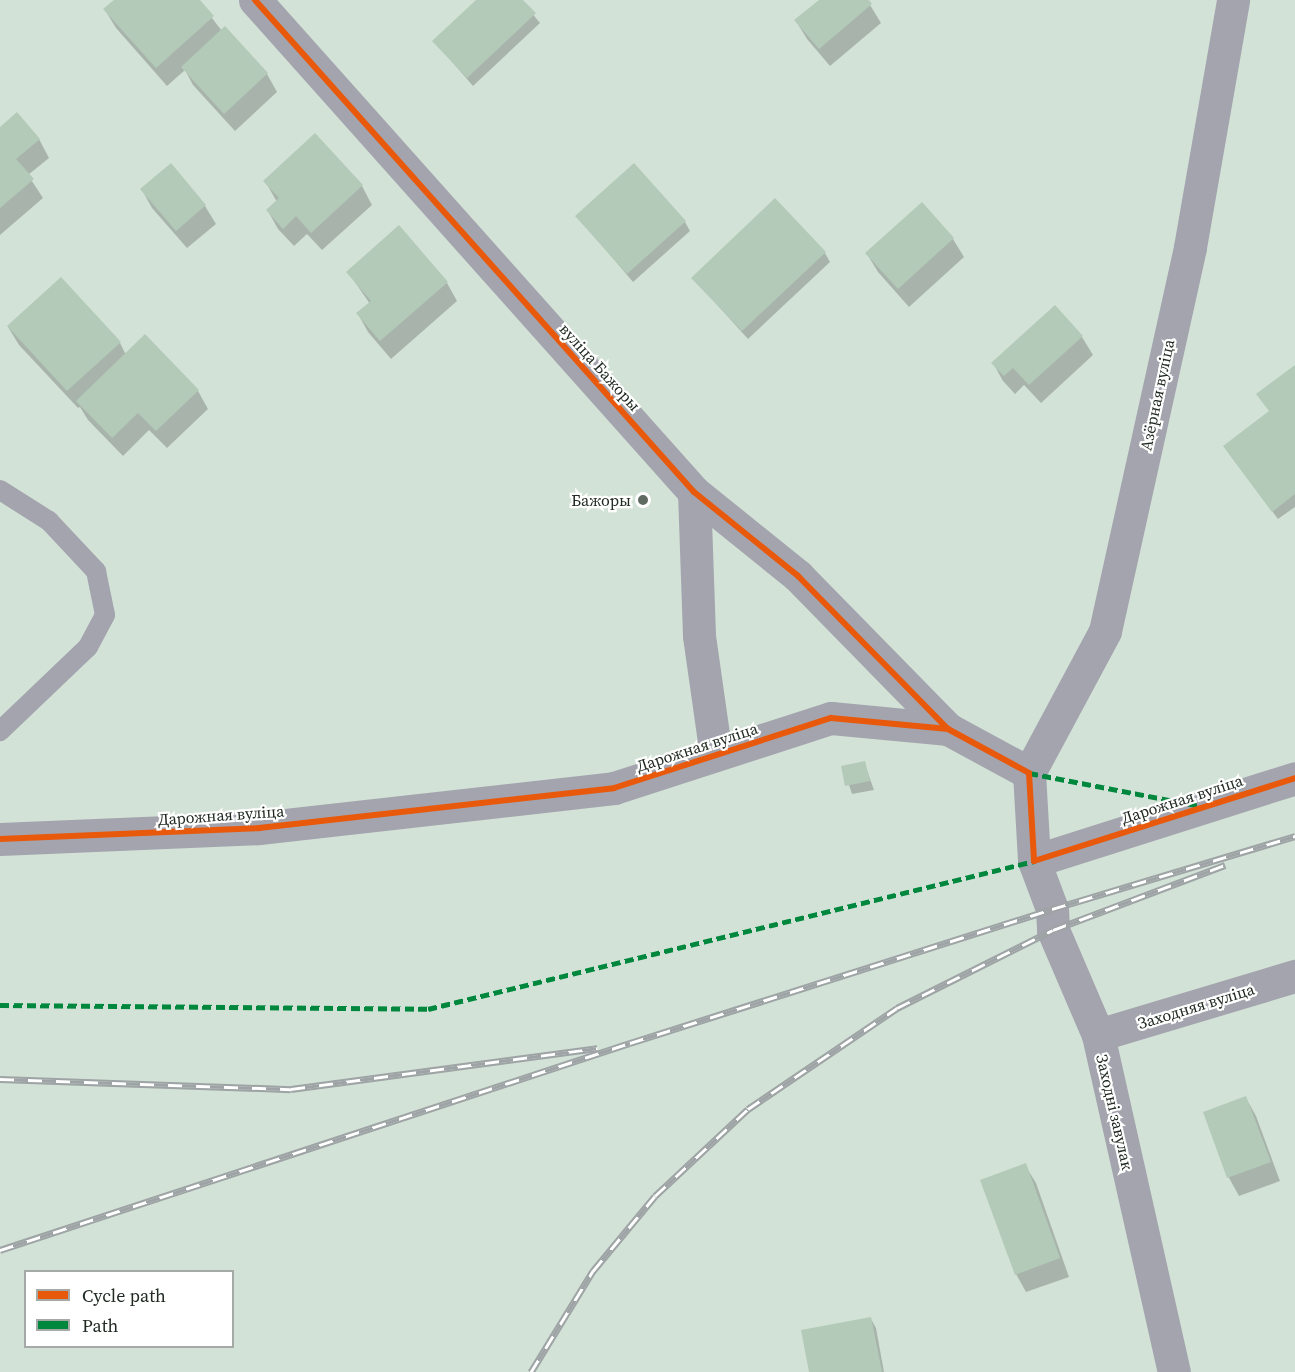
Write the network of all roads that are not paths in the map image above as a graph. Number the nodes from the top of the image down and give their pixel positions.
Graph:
1 (255, 0) edge
2 (1233, 0) edge
3 (0, 490) edge
4 (694, 492) junction
5 (948, 729) junction
6 (0, 731) edge
7 (716, 755) junction
8 (1029, 774) junction
9 (1295, 778) edge
10 (0, 839) edge
11 (1034, 861) junction
12 (1295, 976) edge
13 (1098, 1035) junction
14 (1174, 1372) edge

1 - 4 street, вуліца Бажоры
2 - 8 street, Азёрная вуліца
3 - 6 lane
4 - 5 street, вуліца Бажоры
4 - 7 street
5 - 7 street, Дарожная вуліца
5 - 8 street, Дарожная вуліца
7 - 10 street, Дарожная вуліца
8 - 11 street
9 - 11 street, Дарожная вуліца
11 - 13 street, Заходні завулак
12 - 13 street, Заходняя вуліца
13 - 14 street, Заходні завулак

